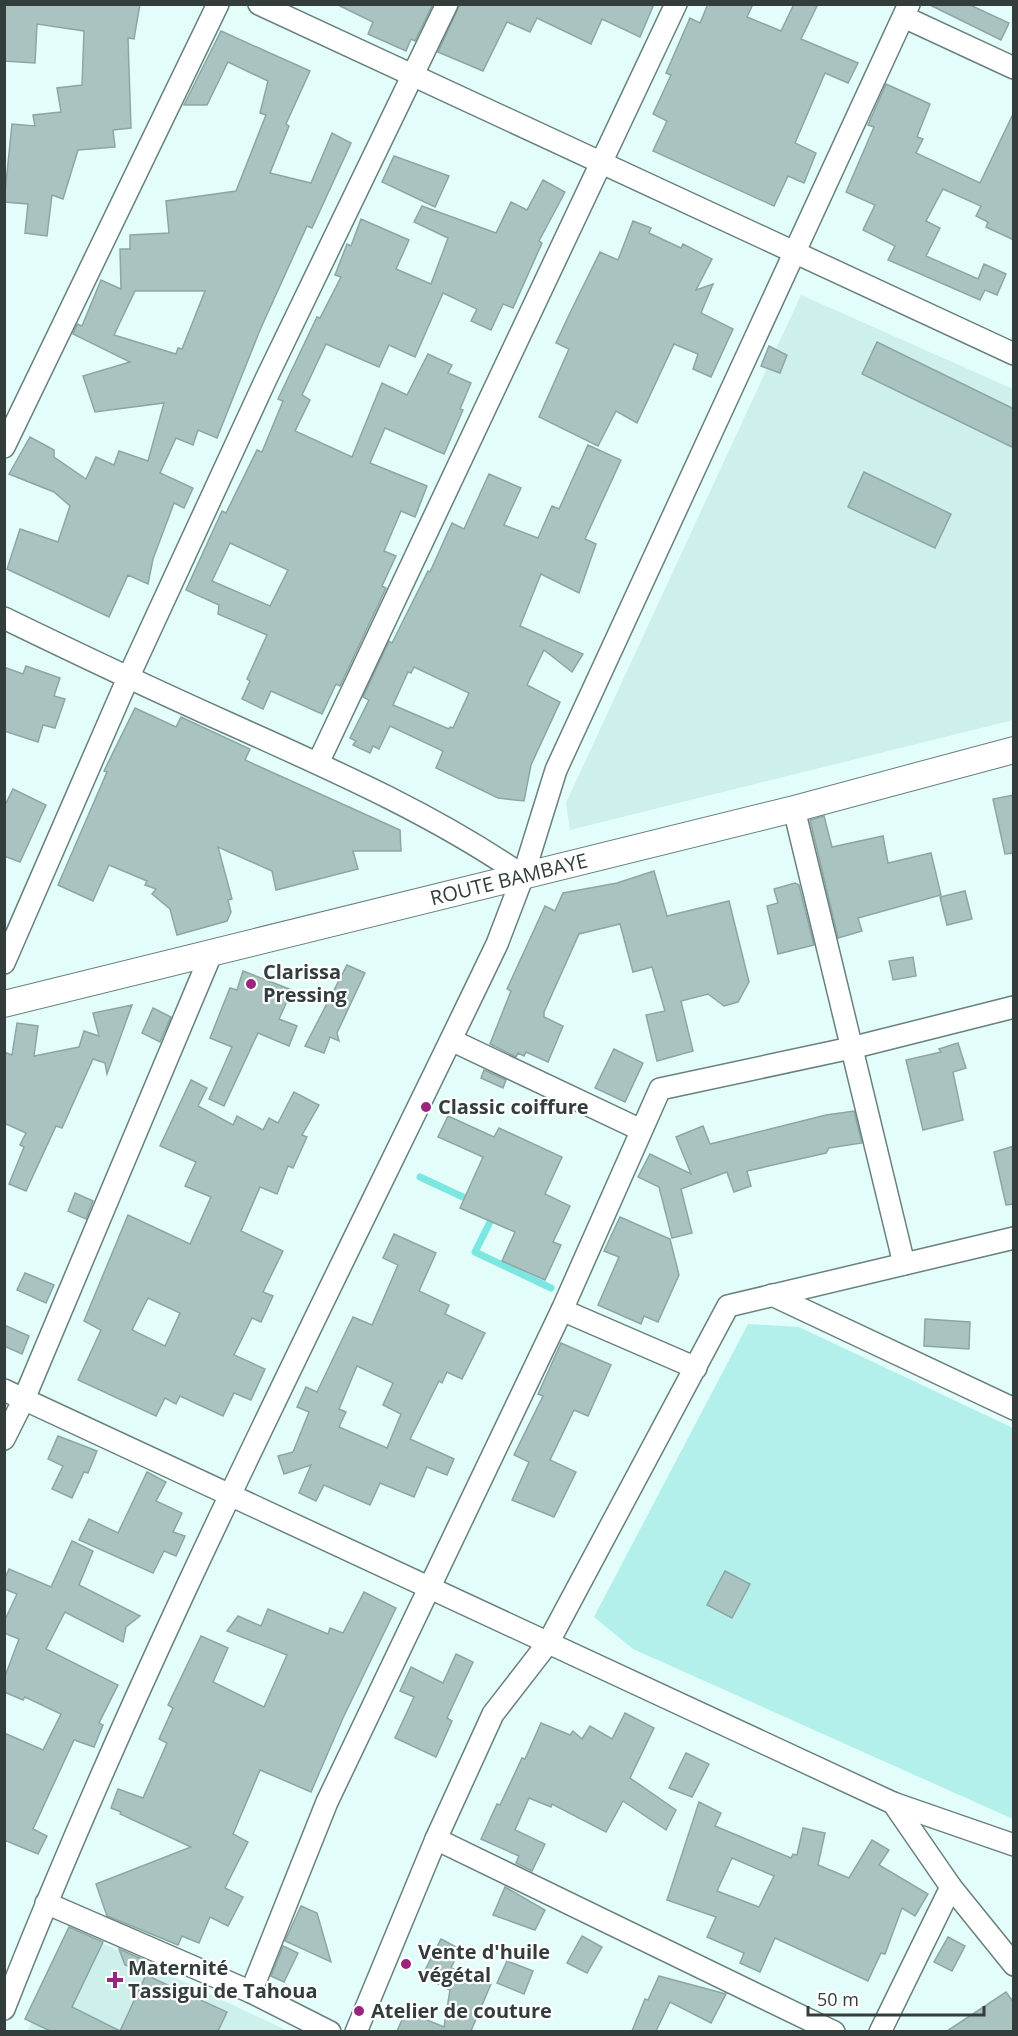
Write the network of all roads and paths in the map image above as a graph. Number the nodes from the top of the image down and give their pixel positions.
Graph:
1 (218, 4) edge
2 (259, 4) edge
3 (447, 4) edge
4 (676, 4) edge
5 (907, 11) edge
6 (1014, 68) edge
7 (414, 76) junction
8 (602, 163) junction
9 (796, 253) junction
10 (1014, 354) edge
11 (4, 447) edge
12 (4, 618) edge
13 (128, 678) junction
14 (1014, 750) edge
15 (318, 763) junction
16 (794, 809) junction
17 (523, 876) junction
18 (212, 952) junction
19 (4, 963) edge
20 (4, 1004) edge
21 (1014, 1007) edge
22 (451, 1040) junction
23 (851, 1048) junction
24 (641, 1130) junction
25 (1014, 1238) edge
26 (904, 1264) junction
27 (772, 1295) junction
28 (562, 1310) junction
29 (696, 1368) junction
30 (4, 1390) edge
31 (24, 1399) junction
32 (1014, 1409) edge
33 (4, 1439) edge
34 (229, 1494) junction
35 (429, 1587) junction
36 (548, 1643) junction
37 (893, 1803) junction
38 (436, 1839) junction
39 (1014, 1845) edge
40 (951, 1887) junction
41 (46, 1903) junction
42 (1014, 1965) edge
43 (251, 1992) junction
44 (4, 2009) edge
45 (330, 2031) edge
46 (356, 2031) edge
47 (834, 2031) edge
48 (880, 2031) edge

1 - 11 street
2 - 7 street
3 - 7 street
4 - 8 street
5 - 6 street
5 - 9 street
7 - 8 street
7 - 13 street
8 - 9 street
8 - 15 street
9 - 10 street
9 - 17 street
12 - 13 street
13 - 15 street
13 - 19 street
14 - 16 street, ROUTE BAMBAYE
15 - 17 street
16 - 17 street, ROUTE BAMBAYE
16 - 23 street
17 - 18 street, ROUTE BAMBAYE
17 - 22 street
18 - 20 street, ROUTE BAMBAYE
18 - 31 street
21 - 23 street
22 - 24 street
22 - 34 street
23 - 24 street
23 - 26 street
24 - 28 street
25 - 26 street
26 - 27 street
27 - 29 street
27 - 32 street
28 - 29 street
28 - 35 street
29 - 36 street
30 - 31 street
31 - 33 street
31 - 34 street
34 - 35 street
34 - 41 street
35 - 36 street
35 - 43 street
36 - 37 street
36 - 38 street
37 - 39 street
37 - 40 street
38 - 46 street
38 - 47 street
40 - 42 street
40 - 48 street
41 - 43 street
41 - 44 street
43 - 45 street

